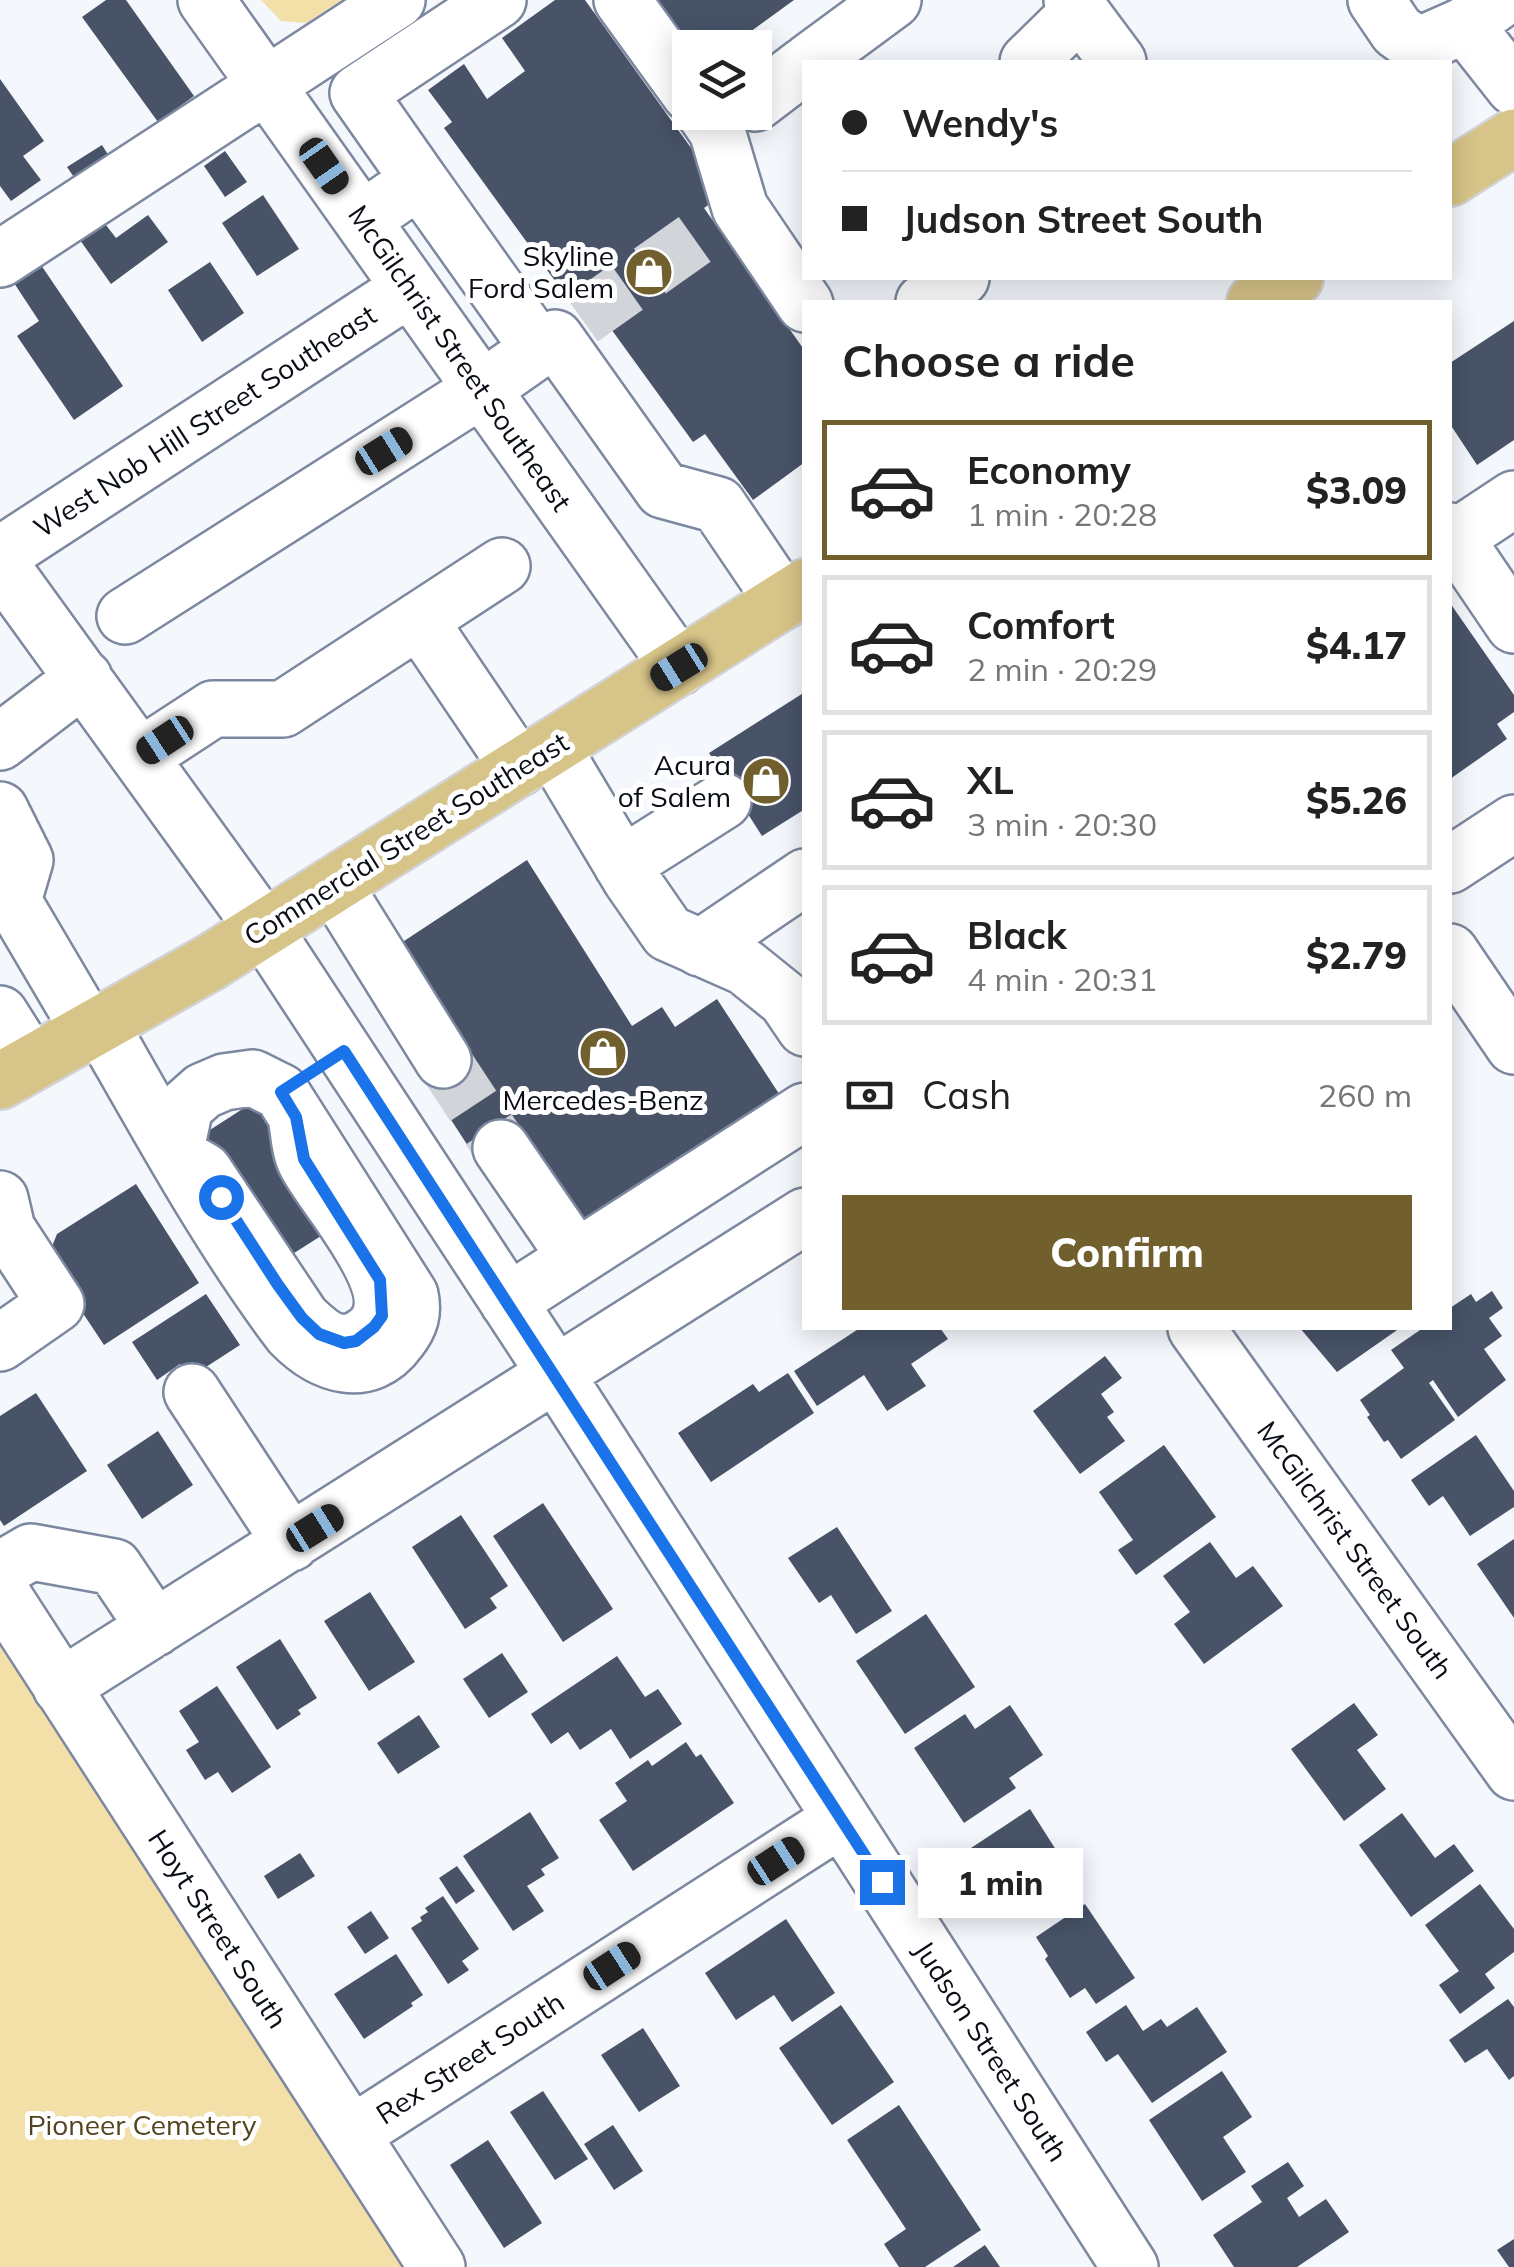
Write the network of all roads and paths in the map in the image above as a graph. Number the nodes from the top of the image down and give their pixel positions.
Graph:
1 (206, 0) edge
2 (396, 0) edge
3 (498, 0) edge
4 (622, 0) edge
5 (893, 0) edge
6 (1376, 0) edge
7 (1076, 6) edge
8 (1482, 12) edge
9 (672, 56) edge
10 (812, 60) edge
11 (1030, 60) edge
12 (1116, 60) edge
13 (802, 67) edge
14 (772, 83) edge
15 (266, 85) junction
16 (1514, 87) edge
17 (722, 130) edge
18 (1514, 137) edge
19 (1452, 177) edge
20 (420, 180) junction
21 (362, 220) junction
22 (790, 248) edge
23 (0, 259) edge
24 (958, 280) edge
25 (410, 288) junction
26 (804, 300) edge
27 (927, 300) edge
28 (559, 335) junction
29 (482, 389) junction
30 (1514, 499) edge
31 (1452, 534) edge
32 (0, 554) edge
33 (0, 564) edge
34 (502, 566) dead end
35 (794, 594) edge
36 (125, 616) dead end
37 (420, 620) junction
38 (1514, 625) edge
39 (679, 667) junction
40 (84, 678) junction
41 (0, 742) edge
42 (141, 756) junction
43 (535, 758) junction
44 (723, 801) dead end
45 (0, 810) edge
46 (1514, 823) edge
47 (622, 864) junction
48 (1452, 864) edge
49 (802, 880) edge
50 (334, 885) junction
51 (6, 899) edge
52 (264, 929) junction
53 (700, 948) junction
54 (1452, 955) edge
55 (799, 1005) edge
56 (0, 1014) edge
57 (94, 1027) junction
58 (1514, 1046) edge
59 (344, 1051) junction
60 (443, 1060) tunnel mouth
61 (16, 1072) edge
62 (289, 1104) junction
63 (802, 1113) edge
64 (501, 1148) tunnel mouth
65 (174, 1154) junction
66 (802, 1218) edge
67 (7, 1237) edge
68 (475, 1251) junction
69 (575, 1256) junction
70 (410, 1295) junction
71 (508, 1302) junction
72 (1197, 1330) edge
73 (0, 1343) edge
74 (557, 1376) junction
75 (192, 1392) dead end
76 (291, 1542) junction
77 (0, 1570) edge
78 (0, 1591) edge
79 (155, 1628) junction
80 (61, 1687) junction
81 (1514, 1772) edge
82 (841, 1818) junction
83 (352, 2134) junction
84 (438, 2267) edge
85 (1130, 2267) edge

1 - 15 street, McGilchrist Street Southeast
2 - 15 street
3 - 20 street
4 - 9 street
5 - 10 street
6 - 8 street
7 - 11 street
7 - 12 street
8 - 16 street
13 - 14 street
15 - 21 street, McGilchrist Street Southeast
15 - 23 street
17 - 22 street
18 - 19 main road
20 - 21 street
20 - 28 street
21 - 25 street, McGilchrist Street Southeast
22 - 26 street
24 - 27 street
25 - 29 street, McGilchrist Street Southeast
25 - 32 street, West Nob Hill Street Southeast
28 - 29 street
28 - 35 street
29 - 36 street
29 - 39 street, McGilchrist Street Southeast
30 - 31 street
31 - 38 street
33 - 40 street, Judson Street South
34 - 37 street
35 - 39 main road, Commercial Street Southeast
37 - 42 street
37 - 43 street
39 - 43 main road, Commercial Street Southeast
40 - 41 street
40 - 42 street, Judson Street South
42 - 52 street, Judson Street South
43 - 47 street
43 - 50 main road, Commercial Street Southeast
44 - 47 street
45 - 51 street
46 - 48 street
47 - 53 street
49 - 53 street
50 - 52 main road, Commercial Street Southeast
50 - 60 street
51 - 57 street
52 - 57 main road, Commercial Street Southeast
52 - 59 street, Judson Street South
53 - 55 street
54 - 58 street
56 - 61 street
57 - 61 main road, Commercial Street Southeast
57 - 65 street
59 - 62 street
59 - 68 street, Judson Street South
62 - 65 street
62 - 65 street
62 - 70 street
63 - 69 street
64 - 69 street
65 - 70 street
66 - 74 street
67 - 73 street
68 - 70 street
68 - 71 street, Judson Street South
69 - 71 street
71 - 74 street, Judson Street South
72 - 81 street, McGilchrist Street South
74 - 76 street
74 - 82 street, Judson Street South
75 - 76 street
76 - 79 street
77 - 79 street
78 - 80 street, Hoyt Street South
79 - 80 street
80 - 83 street, Hoyt Street South
82 - 83 street, Rex Street South
82 - 85 street, Judson Street South
83 - 84 street, Hoyt Street South

